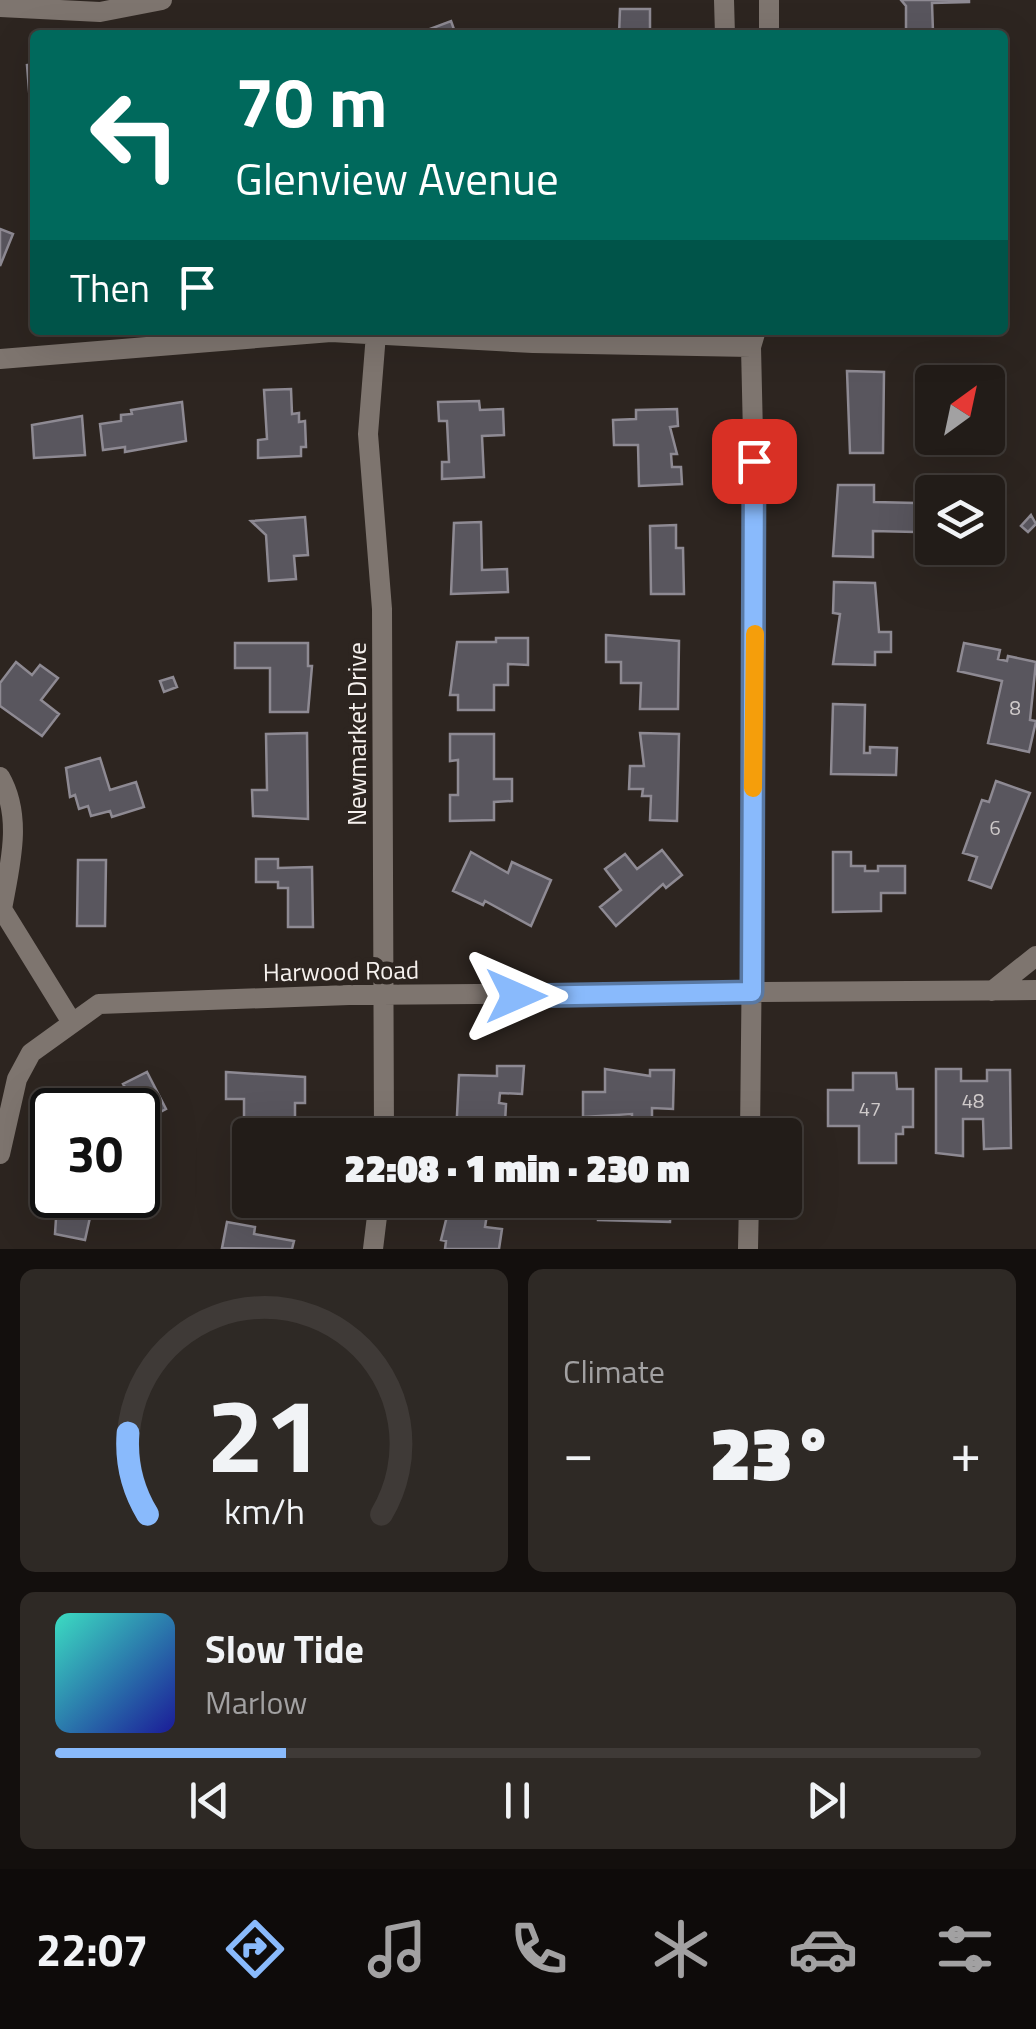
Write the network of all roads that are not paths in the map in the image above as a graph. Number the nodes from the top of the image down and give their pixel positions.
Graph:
1 (162, 0) edge
2 (724, 0) edge
3 (769, 0) edge
4 (0, 7) edge
5 (725, 30) edge
6 (769, 30) edge
7 (259, 335) edge
8 (376, 335) edge
9 (392, 335) edge
10 (750, 336) edge
11 (0, 359) edge
12 (0, 777) edge
13 (1, 907) edge
14 (1036, 956) edge
15 (1036, 990) edge
16 (992, 991) junction
17 (752, 992) junction
18 (383, 995) junction
19 (71, 1021) junction
20 (384, 1118) edge
21 (750, 1118) edge
22 (0, 1154) edge
23 (376, 1218) edge
24 (749, 1218) edge
25 (373, 1249) edge
26 (748, 1249) edge

1 - 4 street
2 - 5 street
3 - 6 street
7 - 11 street
8 - 18 street, Newmarket Drive
9 - 10 street
10 - 17 street
12 - 13 street
13 - 19 street
14 - 16 street
15 - 16 street, Harwood Road
16 - 17 street, Harwood Road
17 - 18 street, Harwood Road
17 - 21 street
18 - 19 street, Harwood Road
18 - 20 street, Newmarket Drive
19 - 22 street, Harwood Road
23 - 25 street
24 - 26 street

